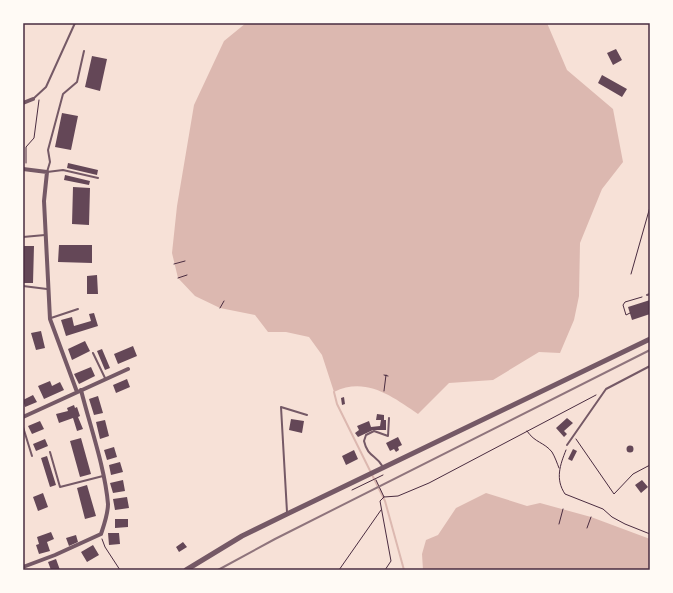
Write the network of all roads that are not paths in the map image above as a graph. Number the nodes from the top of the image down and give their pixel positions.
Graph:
1 (75, 23) edge
2 (84, 50) dead end
3 (33, 99) joint
4 (23, 103) edge
5 (24, 170) edge
6 (46, 172) junction
7 (98, 178) dead end
8 (45, 235) junction
9 (23, 237) edge
10 (23, 286) edge
11 (47, 289) junction
12 (78, 309) dead end
13 (50, 319) junction
14 (650, 339) edge
15 (93, 353) dead end
16 (650, 366) edge
17 (128, 369) dead end
18 (106, 379) junction
19 (79, 391) junction
20 (307, 415) dead end
21 (23, 417) edge
22 (389, 418) dead end
23 (23, 427) edge
24 (567, 445) road end
25 (50, 452) dead end
26 (32, 456) dead end
27 (381, 470) junction
28 (103, 476) junction
29 (287, 514) junction
30 (23, 567) edge
31 (186, 570) edge

1 - 3 lane
2 - 6 lane
3 - 4 street
5 - 6 street
6 - 7 lane
6 - 8 street
8 - 9 lane
8 - 11 street
10 - 11 lane
11 - 13 street
12 - 13 lane
13 - 19 street
14 - 27 street
15 - 18 lane
16 - 24 lane
17 - 18 street
18 - 19 street
19 - 21 street
19 - 28 street
20 - 29 lane
22 - 27 lane
23 - 26 lane
25 - 28 lane
27 - 29 street
28 - 30 street
29 - 31 street

